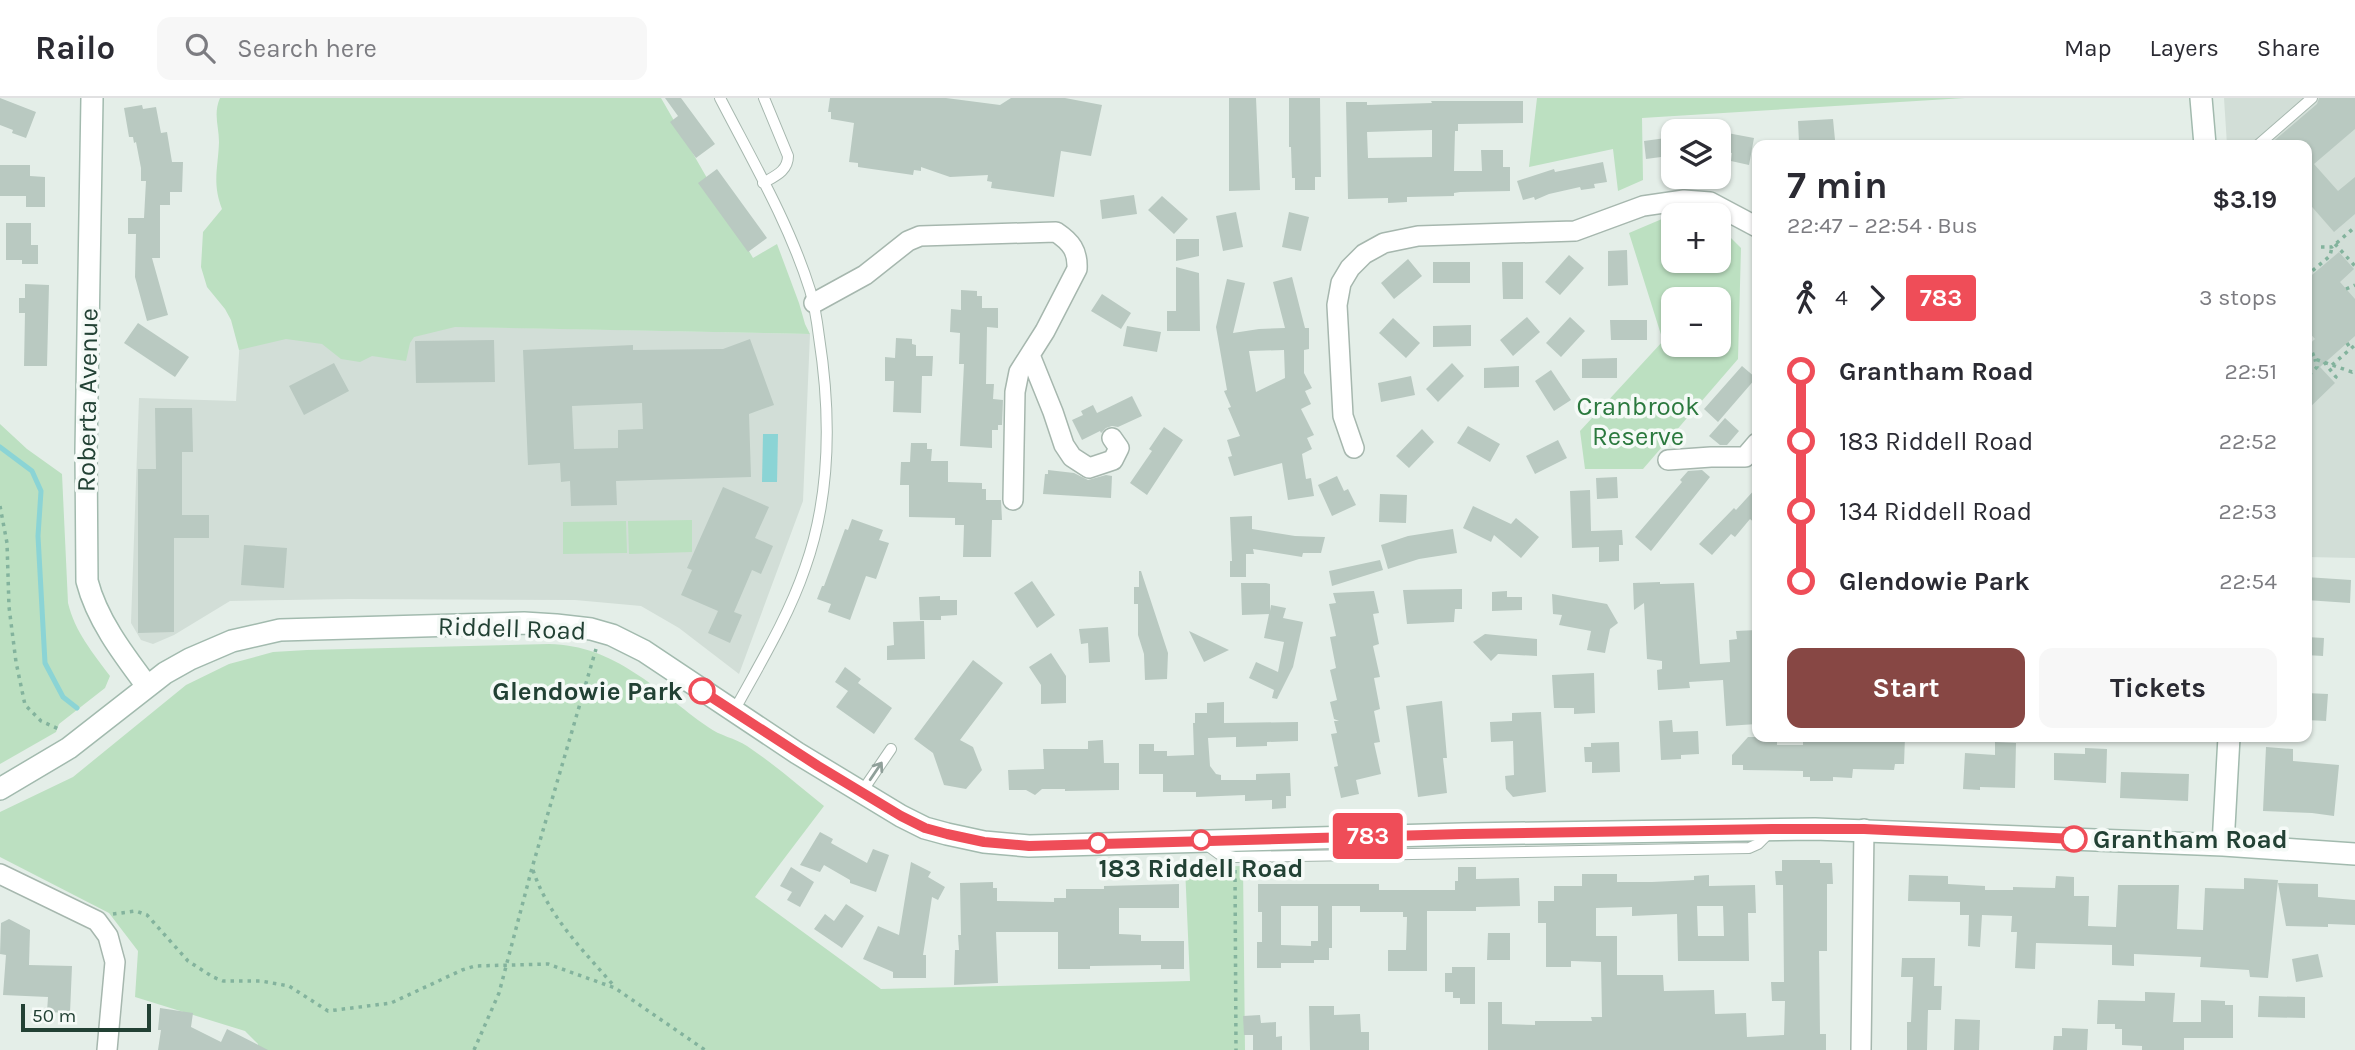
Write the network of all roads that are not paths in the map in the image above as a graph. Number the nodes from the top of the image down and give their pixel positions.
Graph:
1 (92, 98) edge
2 (720, 98) edge
3 (764, 98) edge
4 (2201, 98) edge
5 (2312, 98) edge
6 (2205, 140) edge
7 (2264, 140) edge
8 (763, 183) junction
9 (1752, 224) edge
10 (814, 303) junction
11 (1030, 355) junction
12 (1112, 438) dead end
13 (1354, 448) dead end
14 (1752, 449) edge
15 (1668, 460) dead end
16 (1013, 500) dead end
17 (146, 686) junction
18 (734, 712) junction
19 (2228, 742) edge
20 (891, 749) dead end
21 (0, 789) edge
22 (861, 793) junction
23 (1772, 829) junction
24 (1864, 829) junction
25 (1201, 840) junction
26 (2223, 845) junction
27 (2355, 853) edge
28 (0, 874) edge
29 (107, 1050) edge
30 (1861, 1050) edge

1 - 17 street, Roberta Avenue
2 - 8 lane
3 - 8 lane
4 - 6 street
5 - 7 lane
8 - 10 lane
9 - 13 street
10 - 11 street
10 - 18 lane
11 - 12 street
11 - 16 street
14 - 15 street
17 - 18 street, Riddell Road
17 - 21 street, Riddell Road
18 - 22 street, Riddell Road
19 - 26 street
22 -> 20 lane
22 - 25 street, Riddell Road
23 - 24 street, Riddell Road
23 - 25 street, Riddell Road
23 - 25 lane
24 - 26 street, Riddell Road
24 - 30 street
26 - 27 street, Riddell Road
28 - 29 street

